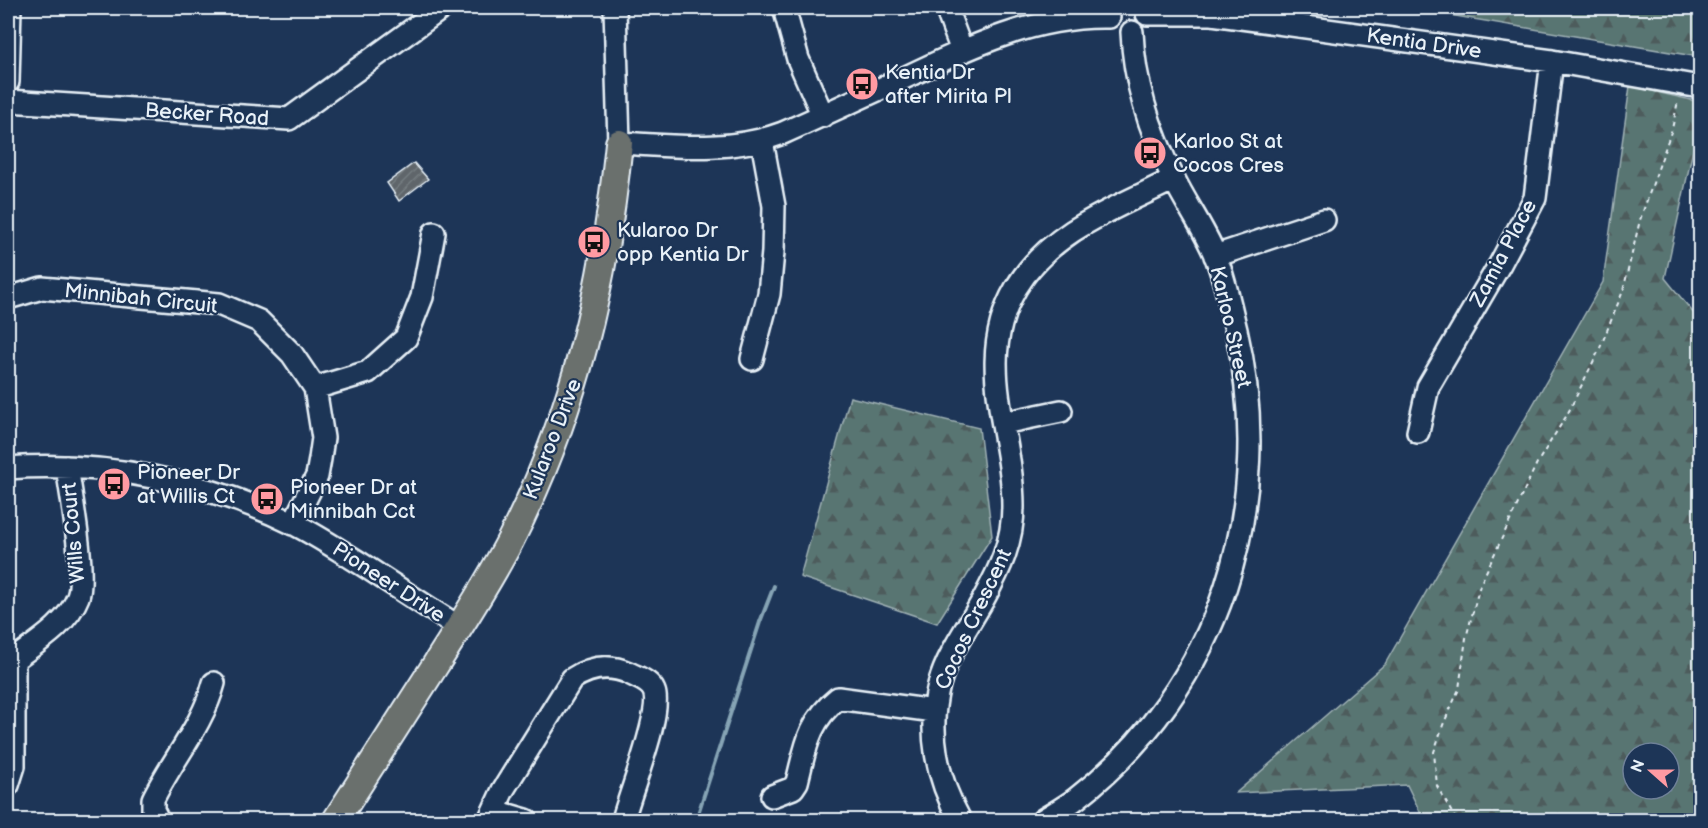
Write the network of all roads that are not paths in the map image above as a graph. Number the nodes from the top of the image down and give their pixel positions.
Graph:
1 (10, 8) edge
2 (442, 8) edge
3 (615, 8) edge
4 (784, 8) edge
5 (946, 8) edge
6 (1146, 11) edge
7 (1110, 12) edge
8 (1132, 32) junction
9 (962, 51) junction
10 (1552, 61) junction
11 (8, 82) edge
12 (1691, 85) edge
13 (8, 101) edge
14 (823, 116) junction
15 (762, 141) junction
16 (619, 143) junction
17 (1174, 179) junction
18 (1324, 220) dead end
19 (434, 233) dead end
20 (1215, 256) junction
21 (8, 298) edge
22 (752, 358) dead end
23 (315, 388) junction
24 (1061, 411) dead end
25 (1003, 423) junction
26 (1418, 432) dead end
27 (67, 467) junction
28 (8, 468) edge
29 (293, 524) junction
30 (459, 627) junction
31 (11, 661) edge
32 (214, 683) dead end
33 (934, 711) junction
34 (8, 785) edge
35 (772, 796) dead end
36 (492, 816) edge
37 (158, 820) edge
38 (336, 820) edge
39 (526, 820) edge
40 (623, 820) edge
41 (960, 820) edge
42 (1043, 820) edge

1 - 11 street
2 - 13 street, Becker Road
3 - 16 street, Kularoo Drive
4 - 14 street
5 - 9 street
6 - 8 street
6 - 10 street, Kentia Drive
7 - 8 street
7 - 9 street
8 - 17 street, Karloo Street
9 - 14 street
10 - 12 street, Kentia Drive
10 - 26 street, Zamia Place
14 - 15 street
15 - 16 street
15 - 22 street
16 - 30 main road, Kularoo Drive
17 - 20 street, Karloo Street
17 - 25 street, Cocos Crescent
18 - 20 street
19 - 23 street
20 - 42 street, Karloo Street
21 - 23 street, Minnibah Circuit
23 - 29 street, Minnibah Circuit
24 - 25 street
25 - 33 street, Cocos Crescent
27 - 28 street, Pioneer Drive
27 - 29 street, Pioneer Drive
27 - 31 street, Wills Court
29 - 30 street, Pioneer Drive
30 - 38 main road, Kularoo Drive
31 - 34 street
32 - 37 street
33 - 35 street
33 - 41 street, Cocos Crescent
36 - 39 street
36 - 40 street

